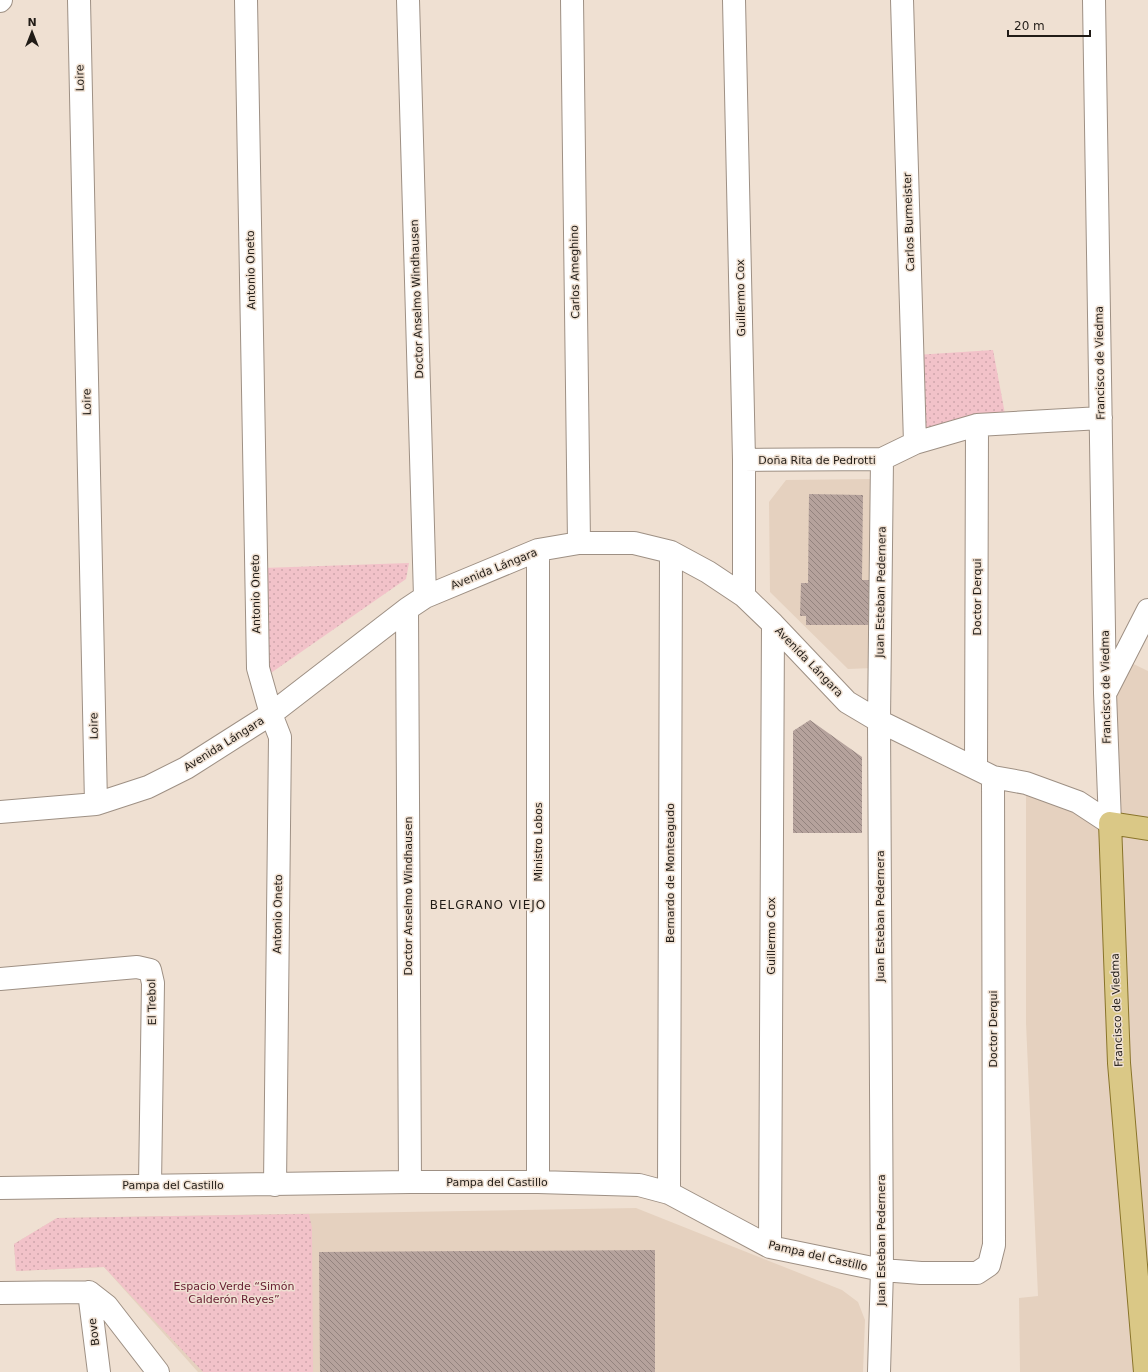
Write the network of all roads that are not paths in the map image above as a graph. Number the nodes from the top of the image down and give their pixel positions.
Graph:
1 (79, 0) edge
2 (246, 0) edge
3 (408, 0) edge
4 (572, 0) edge
5 (734, 0) edge
6 (902, 0) edge
7 (1094, 0) edge
8 (1101, 418) junction
9 (977, 425) junction
10 (915, 443) junction
11 (882, 459) junction
12 (744, 460) junction
13 (579, 543) junction
14 (538, 550) junction
15 (671, 552) junction
16 (744, 596) junction
17 (416, 603) junction
18 (1148, 610) edge
19 (773, 624) junction
20 (1105, 693) junction
21 (271, 714) junction
22 (879, 720) junction
23 (984, 772) junction
24 (96, 804) junction
25 (0, 812) edge
26 (1110, 823) junction
27 (1148, 829) edge
28 (0, 979) edge
29 (410, 1182) junction
30 (538, 1182) junction
31 (150, 1185) junction
32 (275, 1185) junction
33 (0, 1188) edge
34 (670, 1193) junction
35 (770, 1247) junction
36 (882, 1270) junction
37 (977, 1274) joint
38 (89, 1292) junction
39 (0, 1293) edge
40 (1145, 1354) edge
41 (99, 1372) edge
42 (158, 1372) edge
43 (879, 1372) edge

1 - 24 street, Loire
2 - 21 street, Antonio Oneto
3 - 17 street, Doctor Anselmo Windhausen
4 - 13 street, Carlos Ameghino
5 - 12 street, Guillermo Cox
6 - 10 street, Carlos Burmeister
7 - 8 street, Francisco de Viedma
8 - 9 street, Doña Rita de Pedrotti
8 - 20 street, Francisco de Viedma
9 - 10 street, Doña Rita de Pedrotti
9 - 23 street, Doctor Derqui
10 - 11 street, Doña Rita de Pedrotti
11 - 12 street, Doña Rita de Pedrotti
11 - 22 street, Juan Esteban Pedernera
12 - 16 street, Guillermo Cox
13 - 14 street, Avenida Lángara
13 - 15 street, Avenida Lángara
14 - 17 street, Avenida Lángara
14 - 30 street, Ministro Lobos
15 - 16 street, Avenida Lángara
15 - 34 street, Bernardo de Monteagudo
16 - 19 street, Avenida Lángara
17 - 21 street, Avenida Lángara
17 - 29 street, Doctor Anselmo Windhausen
18 - 20 street
19 - 22 street, Avenida Lángara
19 - 35 street, Guillermo Cox
20 - 26 street, Francisco de Viedma
21 - 24 street, Avenida Lángara
21 - 32 street, Antonio Oneto
22 - 23 street, Avenida Lángara
22 - 36 street, Juan Esteban Pedernera
23 - 26 street, Avenida Lángara
23 - 37 street, Doctor Derqui
24 - 25 street, Avenida Lángara
26 - 27 main road
26 - 40 main road, Francisco de Viedma
28 - 31 street, El Trebol
29 - 30 street, Pampa del Castillo
29 - 32 street, Pampa del Castillo
30 - 34 street, Pampa del Castillo
31 - 32 street, Pampa del Castillo
31 - 33 street, Pampa del Castillo
34 - 35 street, Pampa del Castillo
35 - 36 street, Pampa del Castillo
36 - 37 street, Pampa del Castillo
36 - 43 street, Juan Esteban Pedernera
38 - 39 street
38 - 41 street, Bove
38 - 42 street

